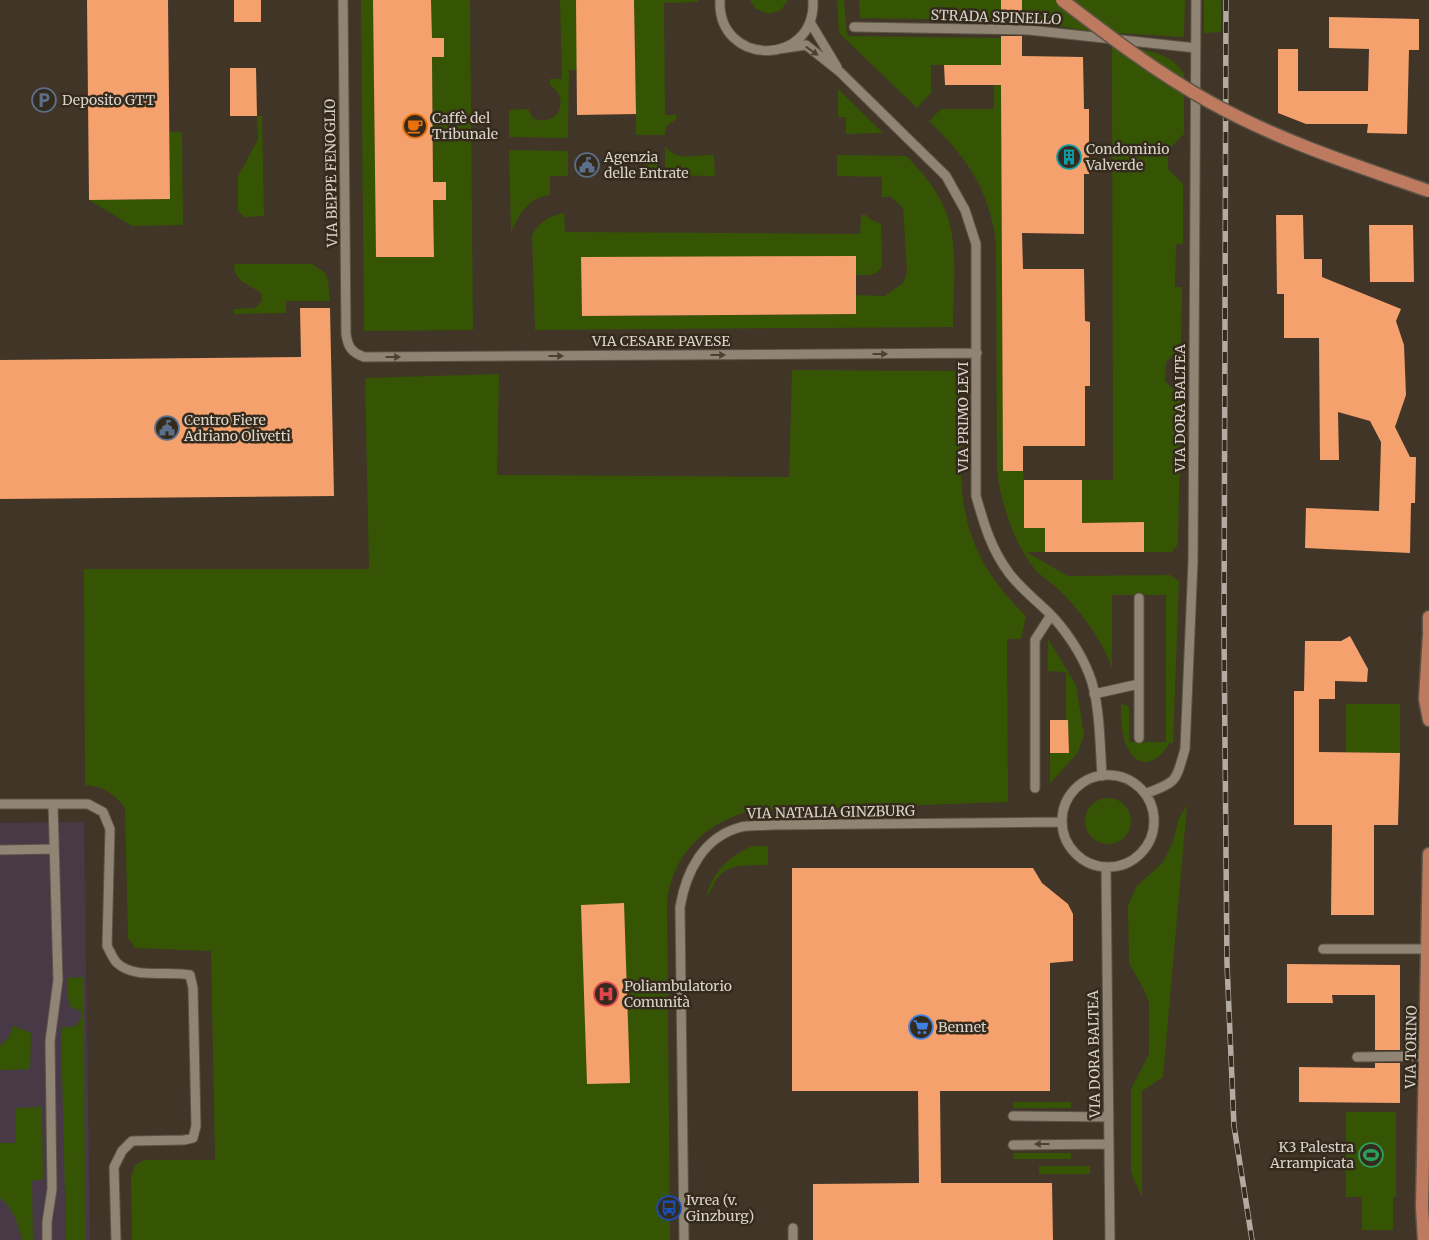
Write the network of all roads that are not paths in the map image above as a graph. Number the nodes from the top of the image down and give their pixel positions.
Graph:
1 (343, 0) edge
2 (720, 0) edge
3 (813, 0) edge
4 (1062, 0) edge
5 (1196, 0) edge
6 (810, 22) junction
7 (854, 27) dead end
8 (1196, 48) junction
9 (779, 50) junction
10 (840, 72) junction
11 (1429, 191) edge
12 (348, 346) joint
13 (977, 353) junction
14 (1139, 598) dead end
15 (1051, 615) junction
16 (1429, 617) edge
17 (1429, 634) edge
18 (1139, 684) junction
19 (1094, 694) junction
20 (1429, 720) edge
21 (1139, 738) dead end
22 (1102, 776) junction
23 (1035, 788) dead end
24 (1145, 794) junction
25 (0, 804) edge
26 (53, 804) junction
27 (1062, 822) junction
28 (53, 849) junction
29 (0, 850) edge
30 (1429, 854) edge
31 (1106, 867) junction
32 (1323, 949) dead end
33 (1428, 949) junction
34 (1426, 1056) junction
35 (1357, 1057) dead end
36 (1013, 1116) dead end
37 (1109, 1117) junction
38 (1013, 1144) dead end
39 (1109, 1144) junction
40 (793, 1228) dead end
41 (47, 1240) edge
42 (116, 1240) edge
43 (684, 1240) edge
44 (792, 1240) edge
45 (1110, 1240) edge
46 (1424, 1240) edge

1 - 12 street, VIA BEPPE FENOGLIO
2 - 9 street, VIA PRIMO LEVI
3 - 6 street
4 - 11 main road, bridge
5 - 8 street, VIA DORA BALTEA
6 - 9 street
6 - 10 street, VIA PRIMO LEVI
7 - 8 street, STRADA SPINELLO
8 - 24 street, VIA DORA BALTEA
9 -> 10 street, VIA PRIMO LEVI
10 - 13 street, VIA PRIMO LEVI
12 -> 13 street, VIA CESARE PAVESE
13 - 15 street, VIA PRIMO LEVI
14 - 18 street
15 - 19 street, VIA PRIMO LEVI
15 - 23 street
16 - 17 main road
17 - 20 main road
18 - 19 street
18 - 21 street
19 - 22 street, VIA PRIMO LEVI
22 - 24 street
22 - 27 street
24 - 31 street
25 - 26 street
26 - 28 street
26 - 42 street
27 - 31 street
27 - 43 street, VIA NATALIA GINZBURG
28 - 29 street
28 - 41 street
30 - 33 main road, VIA TORINO
31 - 37 street, VIA DORA BALTEA
32 - 33 street
33 - 34 main road, VIA TORINO
34 - 35 street
34 - 46 main road, VIA TORINO
36 - 37 street
37 - 39 street, VIA DORA BALTEA
39 -> 38 street
39 - 45 street, VIA DORA BALTEA
40 - 44 street

